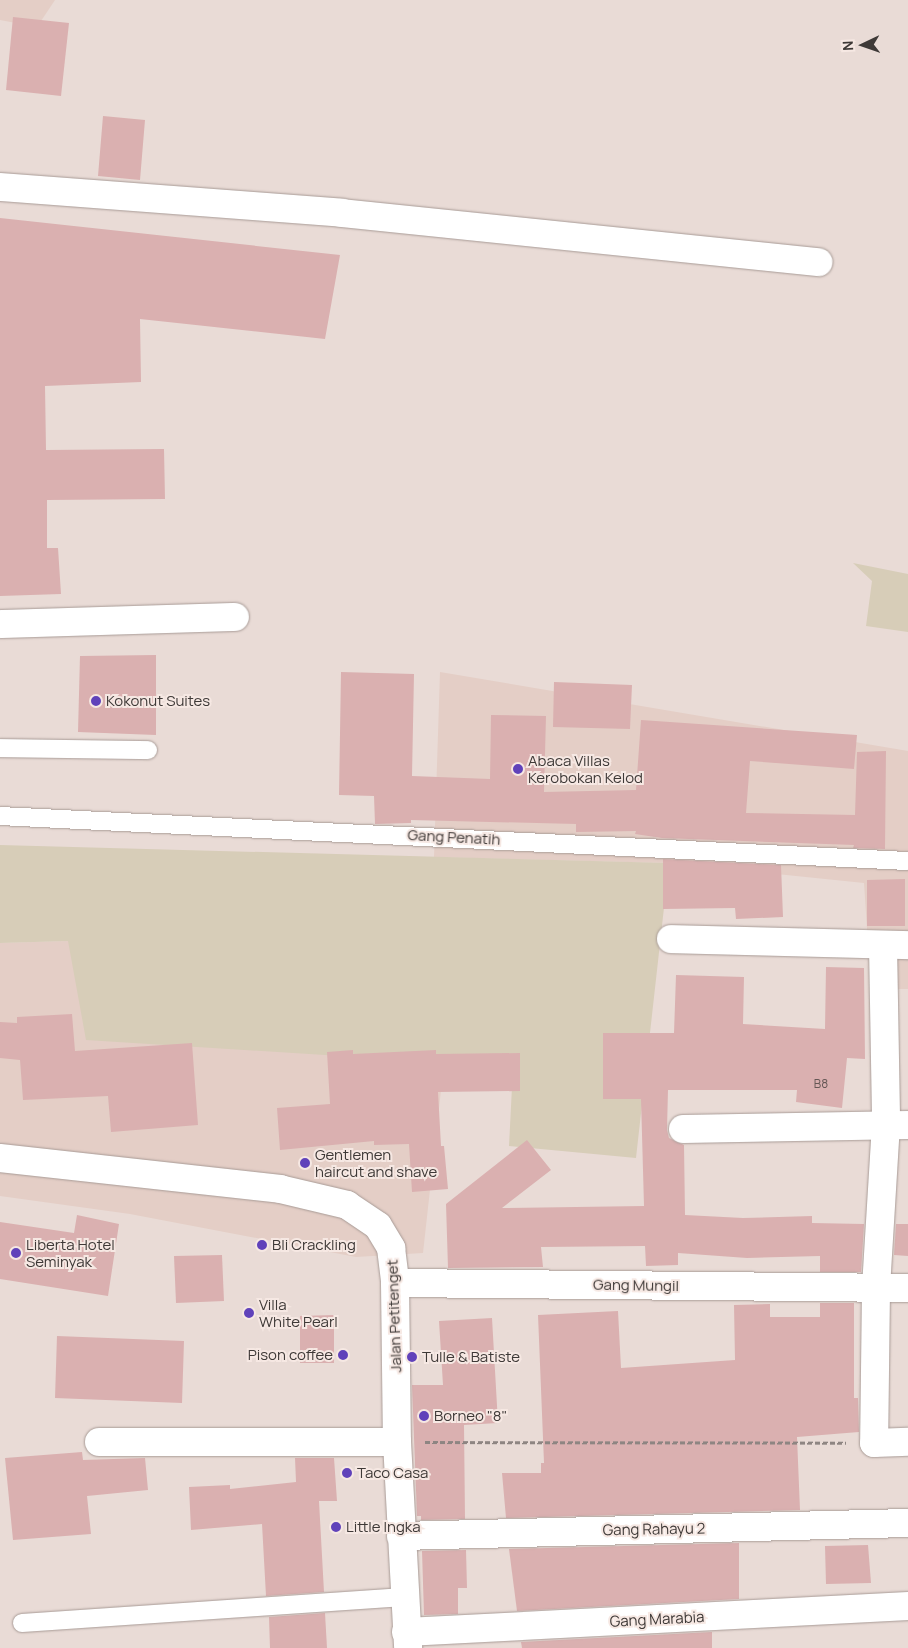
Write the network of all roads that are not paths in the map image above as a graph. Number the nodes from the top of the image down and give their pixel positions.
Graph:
1 (0, 187) edge
2 (818, 262) dead end
3 (235, 617) dead end
4 (0, 624) edge
5 (0, 748) edge
6 (148, 750) dead end
7 (0, 816) edge
8 (908, 861) edge
9 (671, 938) dead end
10 (896, 945) edge
11 (897, 1125) edge
12 (683, 1129) dead end
13 (0, 1158) edge
14 (395, 1283) junction
15 (908, 1288) edge
16 (876, 1289) junction
17 (99, 1442) dead end
18 (397, 1442) junction
19 (908, 1442) edge
20 (908, 1523) edge
21 (401, 1536) junction
22 (404, 1597) junction
23 (908, 1606) edge
24 (22, 1623) dead end
25 (407, 1640) edge

1 - 2 street
3 - 4 street
5 - 6 lane
7 - 8 lane, Gang Penatih
9 - 10 street
10 - 11 street
11 - 12 street
11 - 16 street
13 - 14 street, Jalan Petitenget
14 - 16 street, Gang Mungil
14 - 18 street, Jalan Petitenget
15 - 16 street, Gang Mungil
16 - 19 street
17 - 18 street
18 - 21 street, Jalan Petitenget
20 - 21 street, Gang Rahayu 2
21 - 22 street, Jalan Petitenget
22 - 24 lane
22 - 25 street, Jalan Petitenget
23 - 25 street, Gang Marabia

